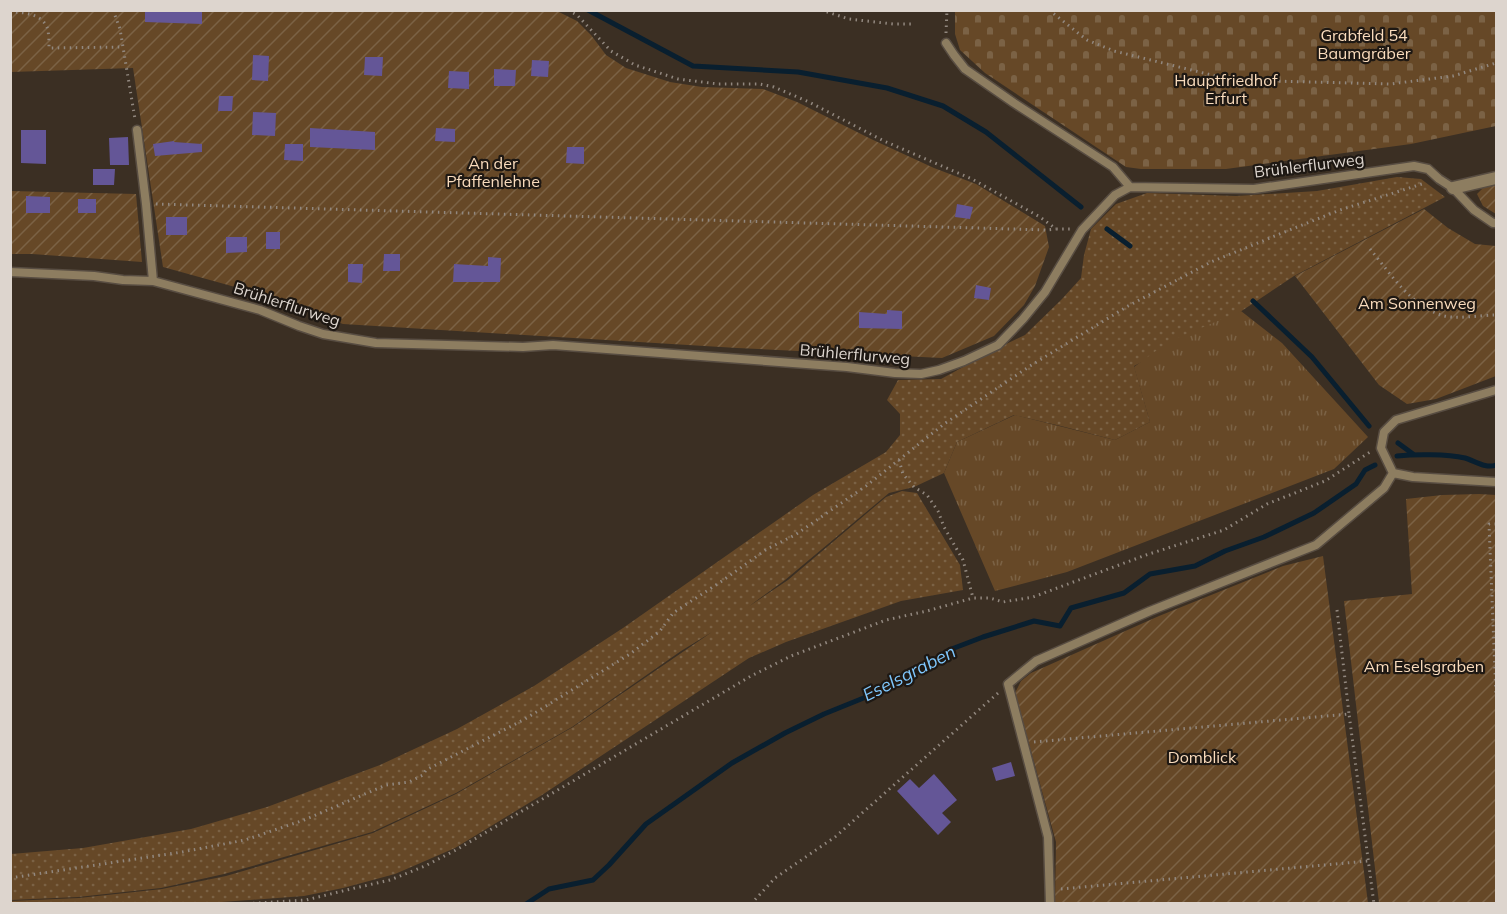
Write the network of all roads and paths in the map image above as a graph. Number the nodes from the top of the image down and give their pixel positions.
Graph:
1 (113, 10) edge
2 (568, 10) edge
3 (821, 10) edge
4 (946, 10) edge
5 (1049, 10) edge
6 (10, 12) edge
7 (914, 24) dead end
8 (946, 43) joint
9 (123, 47) junction
10 (1497, 63) edge
11 (137, 130) joint
12 (1497, 178) edge
13 (1439, 179) junction
14 (1130, 187) junction
15 (1454, 188) junction
16 (146, 204) junction
17 (1497, 223) edge
18 (1056, 229) junction
19 (1082, 230) junction
20 (1370, 249) dead end
21 (10, 272) edge
22 (153, 281) junction
23 (1497, 315) edge
24 (1497, 390) edge
25 (1381, 448) junction
26 (899, 460) junction
27 (1393, 473) junction
28 (1497, 482) edge
29 (1497, 524) edge
30 (973, 598) junction
31 (1337, 610) dead end
32 (1008, 684) junction
33 (1497, 696) edge
34 (1350, 714) junction
35 (1024, 743) junction
36 (1369, 861) junction
37 (10, 878) edge
38 (1051, 891) junction
39 (241, 903) edge
40 (751, 903) edge
41 (1050, 903) edge
42 (1374, 903) edge

1 - 9 path
2 - 18 path
3 - 7 path
4 - 8 path
5 - 10 path
6 - 9 path
8 - 14 lane
9 - 11 path
11 - 16 lane
12 - 15 street
13 - 14 lane, Brühlerflurweg
13 - 15 lane, Brühlerflurweg
13 - 26 path
14 - 19 lane, Brühlerflurweg
15 - 17 lane, Brühlerflurweg
16 - 18 path
16 - 22 lane
18 - 19 path
19 - 22 lane, Brühlerflurweg
20 - 23 path
21 - 22 lane, Brühlerflurweg
24 - 25 lane
25 - 27 lane
25 - 30 path
26 - 30 path
26 - 37 path
27 - 28 lane
27 - 32 lane
29 - 33 path
30 - 39 path
31 - 34 path
32 - 35 lane
32 - 40 path
34 - 35 path
34 - 36 path
35 - 38 lane
36 - 38 path
36 - 42 path
38 - 41 lane

